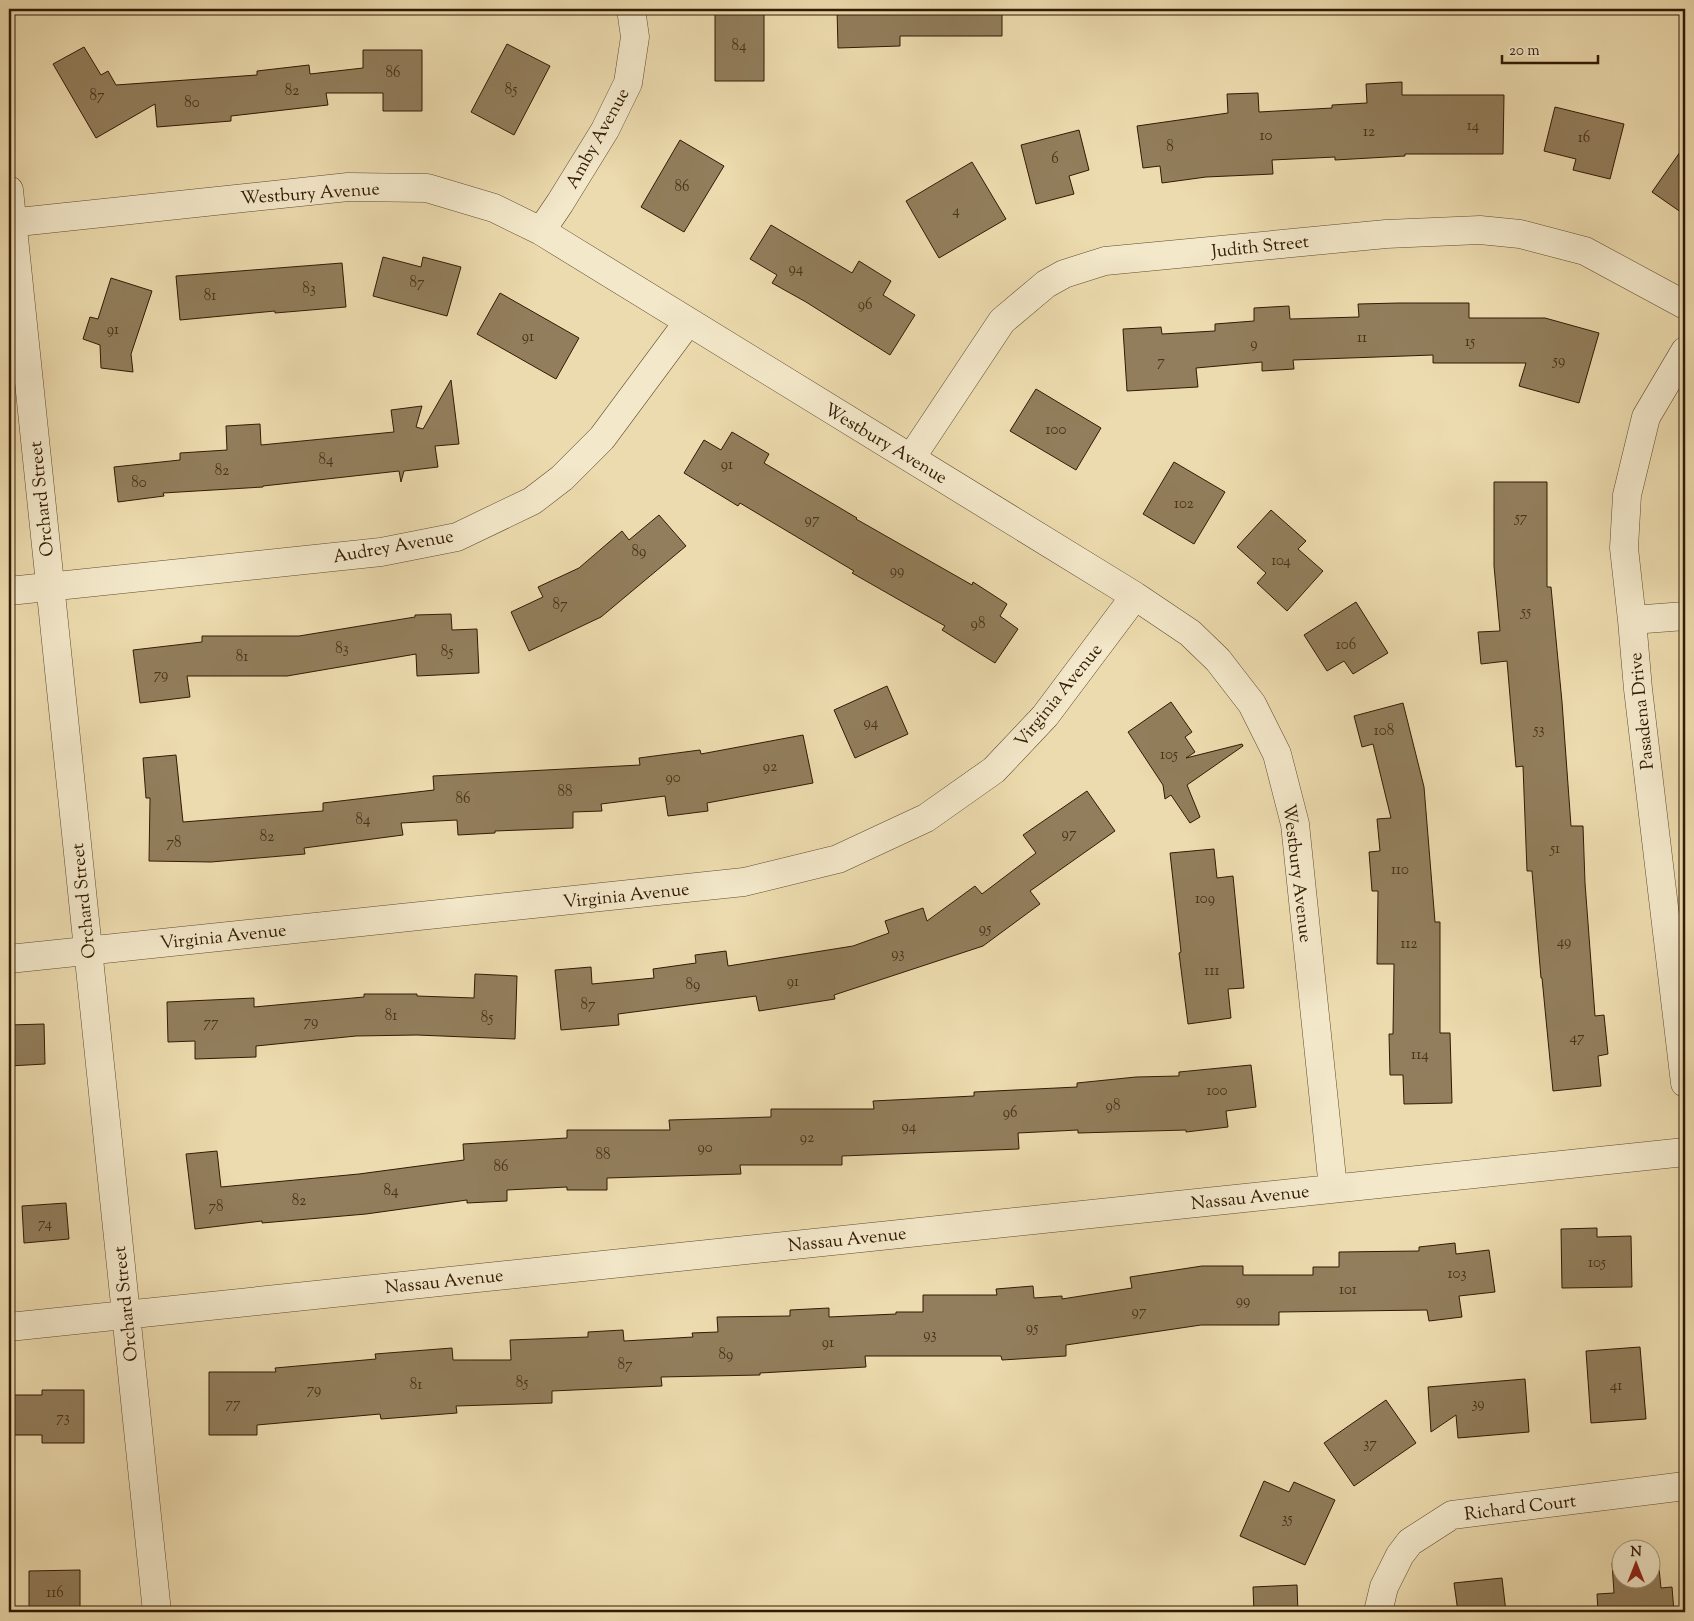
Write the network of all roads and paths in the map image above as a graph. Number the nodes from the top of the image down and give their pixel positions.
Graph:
1 (632, 9) edge
2 (9, 190) edge
3 (10, 223) edge
4 (541, 231) junction
5 (1685, 304) edge
6 (688, 322) junction
7 (1685, 351) edge
8 (911, 458) junction
9 (50, 586) junction
10 (9, 591) edge
11 (1135, 596) junction
12 (1685, 616) edge
13 (1632, 620) junction
14 (88, 950) junction
15 (9, 959) edge
16 (1685, 1083) edge
17 (1685, 1152) edge
18 (1332, 1188) junction
19 (126, 1314) junction
20 (9, 1327) edge
21 (1685, 1486) edge
22 (157, 1612) edge
23 (1378, 1612) edge

1 - 4 street, Amby Avenue
2 - 3 street, Orchard Street
3 - 4 street, Westbury Avenue
3 - 9 street, Orchard Street
4 - 6 street, Westbury Avenue
5 - 8 street, Judith Street
6 - 8 street, Westbury Avenue
6 - 9 street, Audrey Avenue
7 - 13 street, Pasadena Drive
8 - 11 street, Westbury Avenue
9 - 10 street, Audrey Avenue
9 - 14 street, Orchard Street
11 - 14 street, Virginia Avenue
11 - 18 street, Westbury Avenue
12 - 13 street
13 - 16 street, Pasadena Drive
14 - 15 street, Virginia Avenue
14 - 19 street, Orchard Street
17 - 18 street, Nassau Avenue
18 - 19 street, Nassau Avenue
19 - 20 street, Nassau Avenue
19 - 22 street, Orchard Street
21 - 23 street, Richard Court

